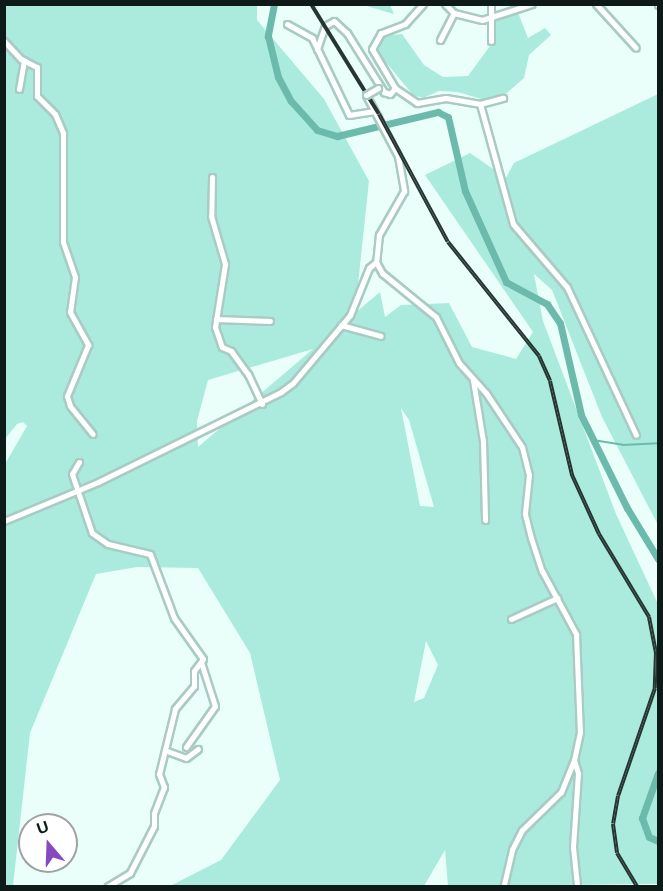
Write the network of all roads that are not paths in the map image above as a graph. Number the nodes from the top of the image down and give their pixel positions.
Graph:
1 (423, 4) edge
2 (445, 4) edge
3 (491, 4) edge
4 (532, 4) edge
5 (596, 4) edge
6 (454, 13) junction
7 (493, 20) junction
8 (287, 24) dead end
9 (440, 40) dead end
10 (4, 41) edge
11 (491, 41) dead end
12 (636, 48) dead end
13 (317, 50) junction
14 (24, 60) junction
15 (395, 88) junction
16 (19, 89) dead end
17 (384, 93) junction
18 (503, 98) dead end
19 (480, 104) junction
20 (374, 112) junction
21 (212, 177) dead end
22 (376, 262) junction
23 (216, 319) junction
24 (270, 321) dead end
25 (341, 325) junction
26 (381, 336) dead end
27 (473, 379) junction
28 (262, 404) junction
29 (93, 434) dead end
30 (636, 435) dead end
31 (78, 462) dead end
32 (76, 491) junction
33 (485, 520) dead end
34 (4, 521) edge
35 (557, 598) junction
36 (512, 619) dead end
37 (201, 662) junction
38 (186, 747) dead end
39 (198, 748) dead end
40 (167, 751) junction
41 (574, 760) junction
42 (108, 886) edge
43 (504, 886) edge
44 (577, 886) edge

1 - 15 street
2 - 6 street
3 - 7 street
4 - 7 street
5 - 12 street
6 - 7 street
6 - 9 street
7 - 11 street
8 - 13 street
10 - 14 street
13 - 17 street
13 - 20 street
14 - 16 street
14 - 29 street
15 - 17 street
15 - 19 street
17 - 20 street, bridge
18 - 19 street
19 - 30 street
20 - 22 street
21 - 23 street
22 - 25 street
22 - 27 street
23 - 24 street
23 - 28 street
25 - 26 street
25 - 28 street
27 - 33 street
27 - 35 street
28 - 32 street
31 - 32 street
32 - 34 street
32 - 37 street
35 - 36 street
35 - 41 street
37 - 38 street
37 - 40 street
39 - 40 street
40 - 42 street
41 - 43 street
41 - 44 street

